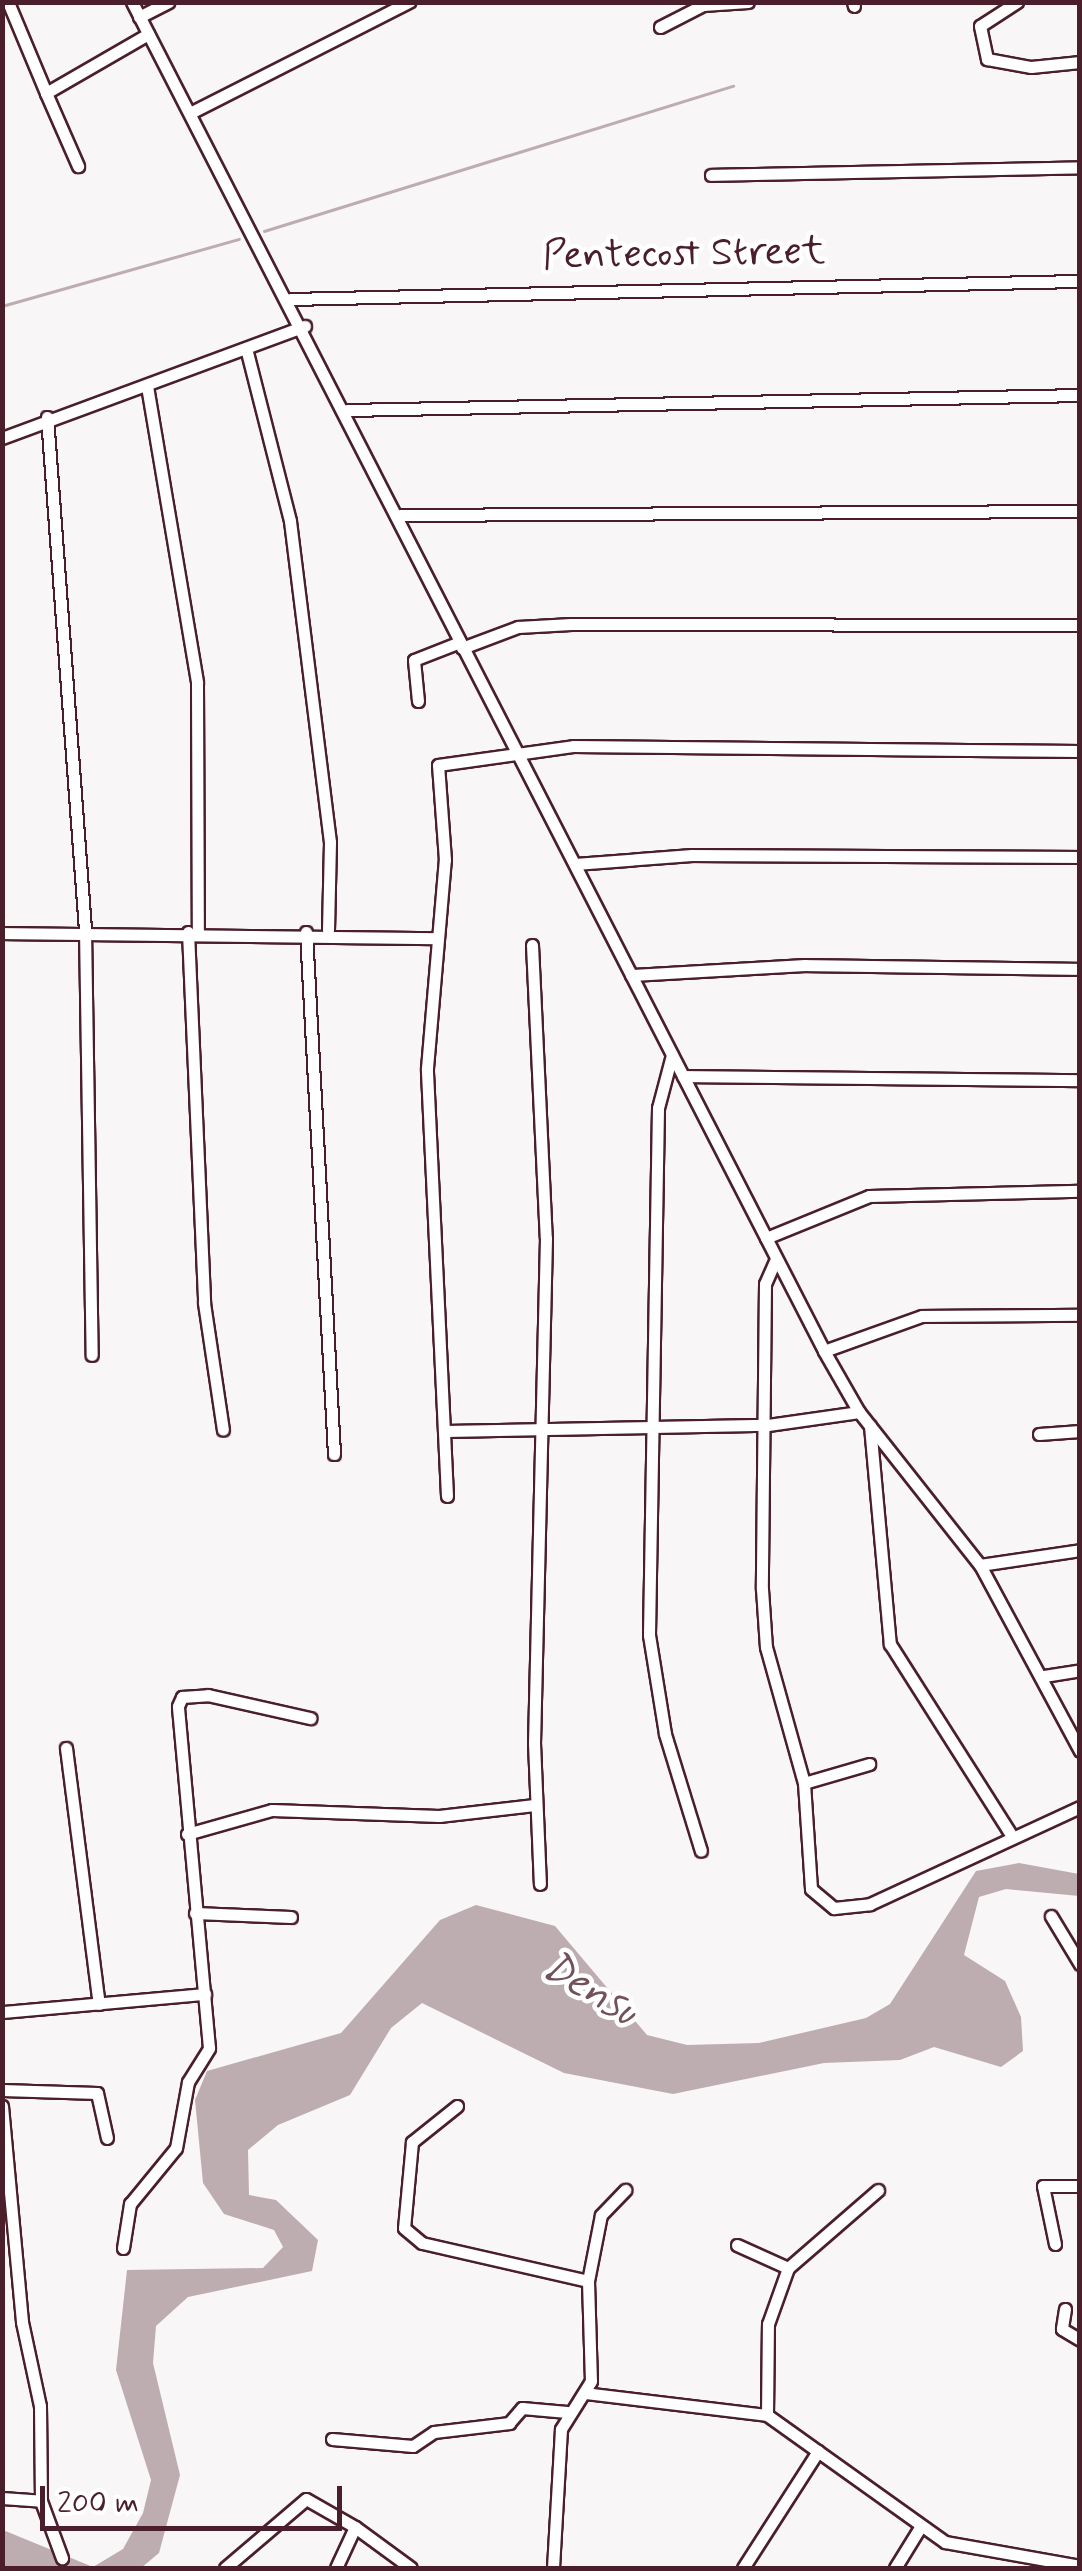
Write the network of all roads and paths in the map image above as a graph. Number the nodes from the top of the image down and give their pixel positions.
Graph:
1 (8, 2) edge
2 (132, 2) edge
3 (168, 2) edge
4 (409, 2) edge
5 (748, 2) edge
6 (1017, 2) edge
7 (140, 16) junction
8 (660, 26) dead end
9 (148, 34) junction
10 (1080, 62) edge
11 (46, 93) junction
12 (190, 113) junction
13 (78, 166) dead end
14 (1080, 168) edge
15 (712, 175) dead end
16 (1080, 281) edge
17 (290, 300) junction
18 (305, 326) junction
19 (247, 352) junction
20 (147, 386) junction
21 (1080, 395) edge
22 (347, 410) junction
23 (47, 417) junction
24 (2, 438) edge
25 (1080, 510) edge
26 (400, 515) junction
27 (1080, 625) edge
28 (461, 645) junction
29 (418, 701) dead end
30 (522, 749) junction
31 (1080, 751) edge
32 (1080, 857) edge
33 (575, 864) junction
34 (85, 930) junction
35 (328, 930) junction
36 (193, 932) junction
37 (306, 932) junction
38 (2, 933) edge
39 (433, 938) junction
40 (532, 944) dead end
41 (1080, 969) edge
42 (631, 975) junction
43 (672, 1055) junction
44 (684, 1076) junction
45 (1080, 1080) edge
46 (1080, 1192) edge
47 (766, 1238) junction
48 (776, 1259) junction
49 (1080, 1315) edge
50 (824, 1350) junction
51 (92, 1355) dead end
52 (859, 1412) junction
53 (768, 1425) junction
54 (540, 1426) junction
55 (653, 1426) junction
56 (870, 1426) junction
57 (223, 1430) dead end
58 (446, 1430) junction
59 (1080, 1431) edge
60 (1039, 1434) dead end
61 (334, 1454) dead end
62 (447, 1496) dead end
63 (1080, 1550) edge
64 (980, 1565) junction
65 (1080, 1670) edge
66 (1044, 1676) junction
67 (310, 1718) dead end
68 (66, 1748) dead end
69 (1080, 1751) edge
70 (870, 1764) dead end
71 (804, 1784) junction
72 (534, 1805) junction
73 (1080, 1807) edge
74 (187, 1834) junction
75 (1010, 1834) junction
76 (701, 1850) dead end
77 (540, 1884) dead end
78 (196, 1914) junction
79 (291, 1916) dead end
80 (1051, 1916) dead end
81 (1080, 1964) edge
82 (205, 1994) junction
83 (99, 2004) junction
84 (2, 2012) edge
85 (2, 2090) edge
86 (2, 2106) edge
87 (458, 2106) dead end
88 (108, 2138) dead end
89 (1080, 2186) edge
90 (625, 2190) dead end
91 (878, 2190) dead end
92 (1055, 2244) dead end
93 (738, 2245) dead end
94 (122, 2248) dead end
95 (788, 2268) junction
96 (588, 2282) junction
97 (1065, 2310) dead end
98 (1080, 2340) edge
99 (585, 2393) junction
100 (568, 2412) junction
101 (768, 2415) junction
102 (332, 2439) dead end
103 (818, 2451) junction
104 (2, 2498) edge
105 (41, 2502) junction
106 (355, 2527) junction
107 (919, 2529) junction
108 (62, 2558) dead end
109 (1004, 2562) edge
110 (1080, 2566) edge
111 (225, 2568) edge
112 (336, 2568) edge
113 (411, 2568) edge
114 (554, 2568) edge
115 (743, 2568) edge
116 (895, 2568) edge

1 - 11 street
2 - 7 street
3 - 7 street
4 - 12 street
5 - 8 street
6 - 10 street
7 - 9 street
9 - 11 street
9 - 12 street
11 - 13 street
12 - 17 street
14 - 15 street
16 - 17 street, Pentecost Street
17 - 18 street
18 - 19 street
18 - 22 street
19 - 20 street
19 - 35 street
20 - 23 street
20 - 36 street
21 - 22 street
22 - 26 street
23 - 24 street
23 - 34 street
25 - 26 street
26 - 28 street
27 - 28 street
28 - 29 street
28 - 30 street
30 - 31 street
30 - 33 street
30 - 39 street
32 - 33 street
33 - 42 street
34 - 36 street
34 - 38 street
34 - 51 street
35 - 37 street
35 - 39 street
36 - 37 street
36 - 57 street
37 - 61 street
39 - 58 street
40 - 54 street
41 - 42 street
42 - 43 street
43 - 44 street
43 - 55 street
44 - 45 street
44 - 47 street
46 - 47 street
47 - 48 street
48 - 50 street
48 - 53 street
49 - 50 street
50 - 52 street
52 - 53 street
52 - 56 street
53 - 55 street
53 - 71 street
54 - 55 street
54 - 58 street
54 - 72 street
55 - 76 street
56 - 64 street
56 - 75 street
58 - 62 street
59 - 60 street
63 - 64 street
64 - 66 street
65 - 66 street
66 - 69 street
67 - 74 street
68 - 83 street
70 - 71 street
71 - 75 street
72 - 74 street
72 - 77 street
73 - 75 street
74 - 78 street
78 - 79 street
78 - 82 street
80 - 81 street
82 - 83 street
82 - 94 street
83 - 84 street
85 - 88 street
86 - 105 street
87 - 96 street
89 - 92 street
90 - 96 street
91 - 95 street
93 - 95 street
95 - 101 street
96 - 99 street
97 - 98 street
99 - 100 street
99 - 101 street
100 - 102 street
100 - 114 street
101 - 103 street
103 - 107 street
103 - 115 street
104 - 105 street
105 - 108 street
106 - 111 street
106 - 112 street
106 - 113 street
107 - 109 street
107 - 116 street
109 - 110 street

